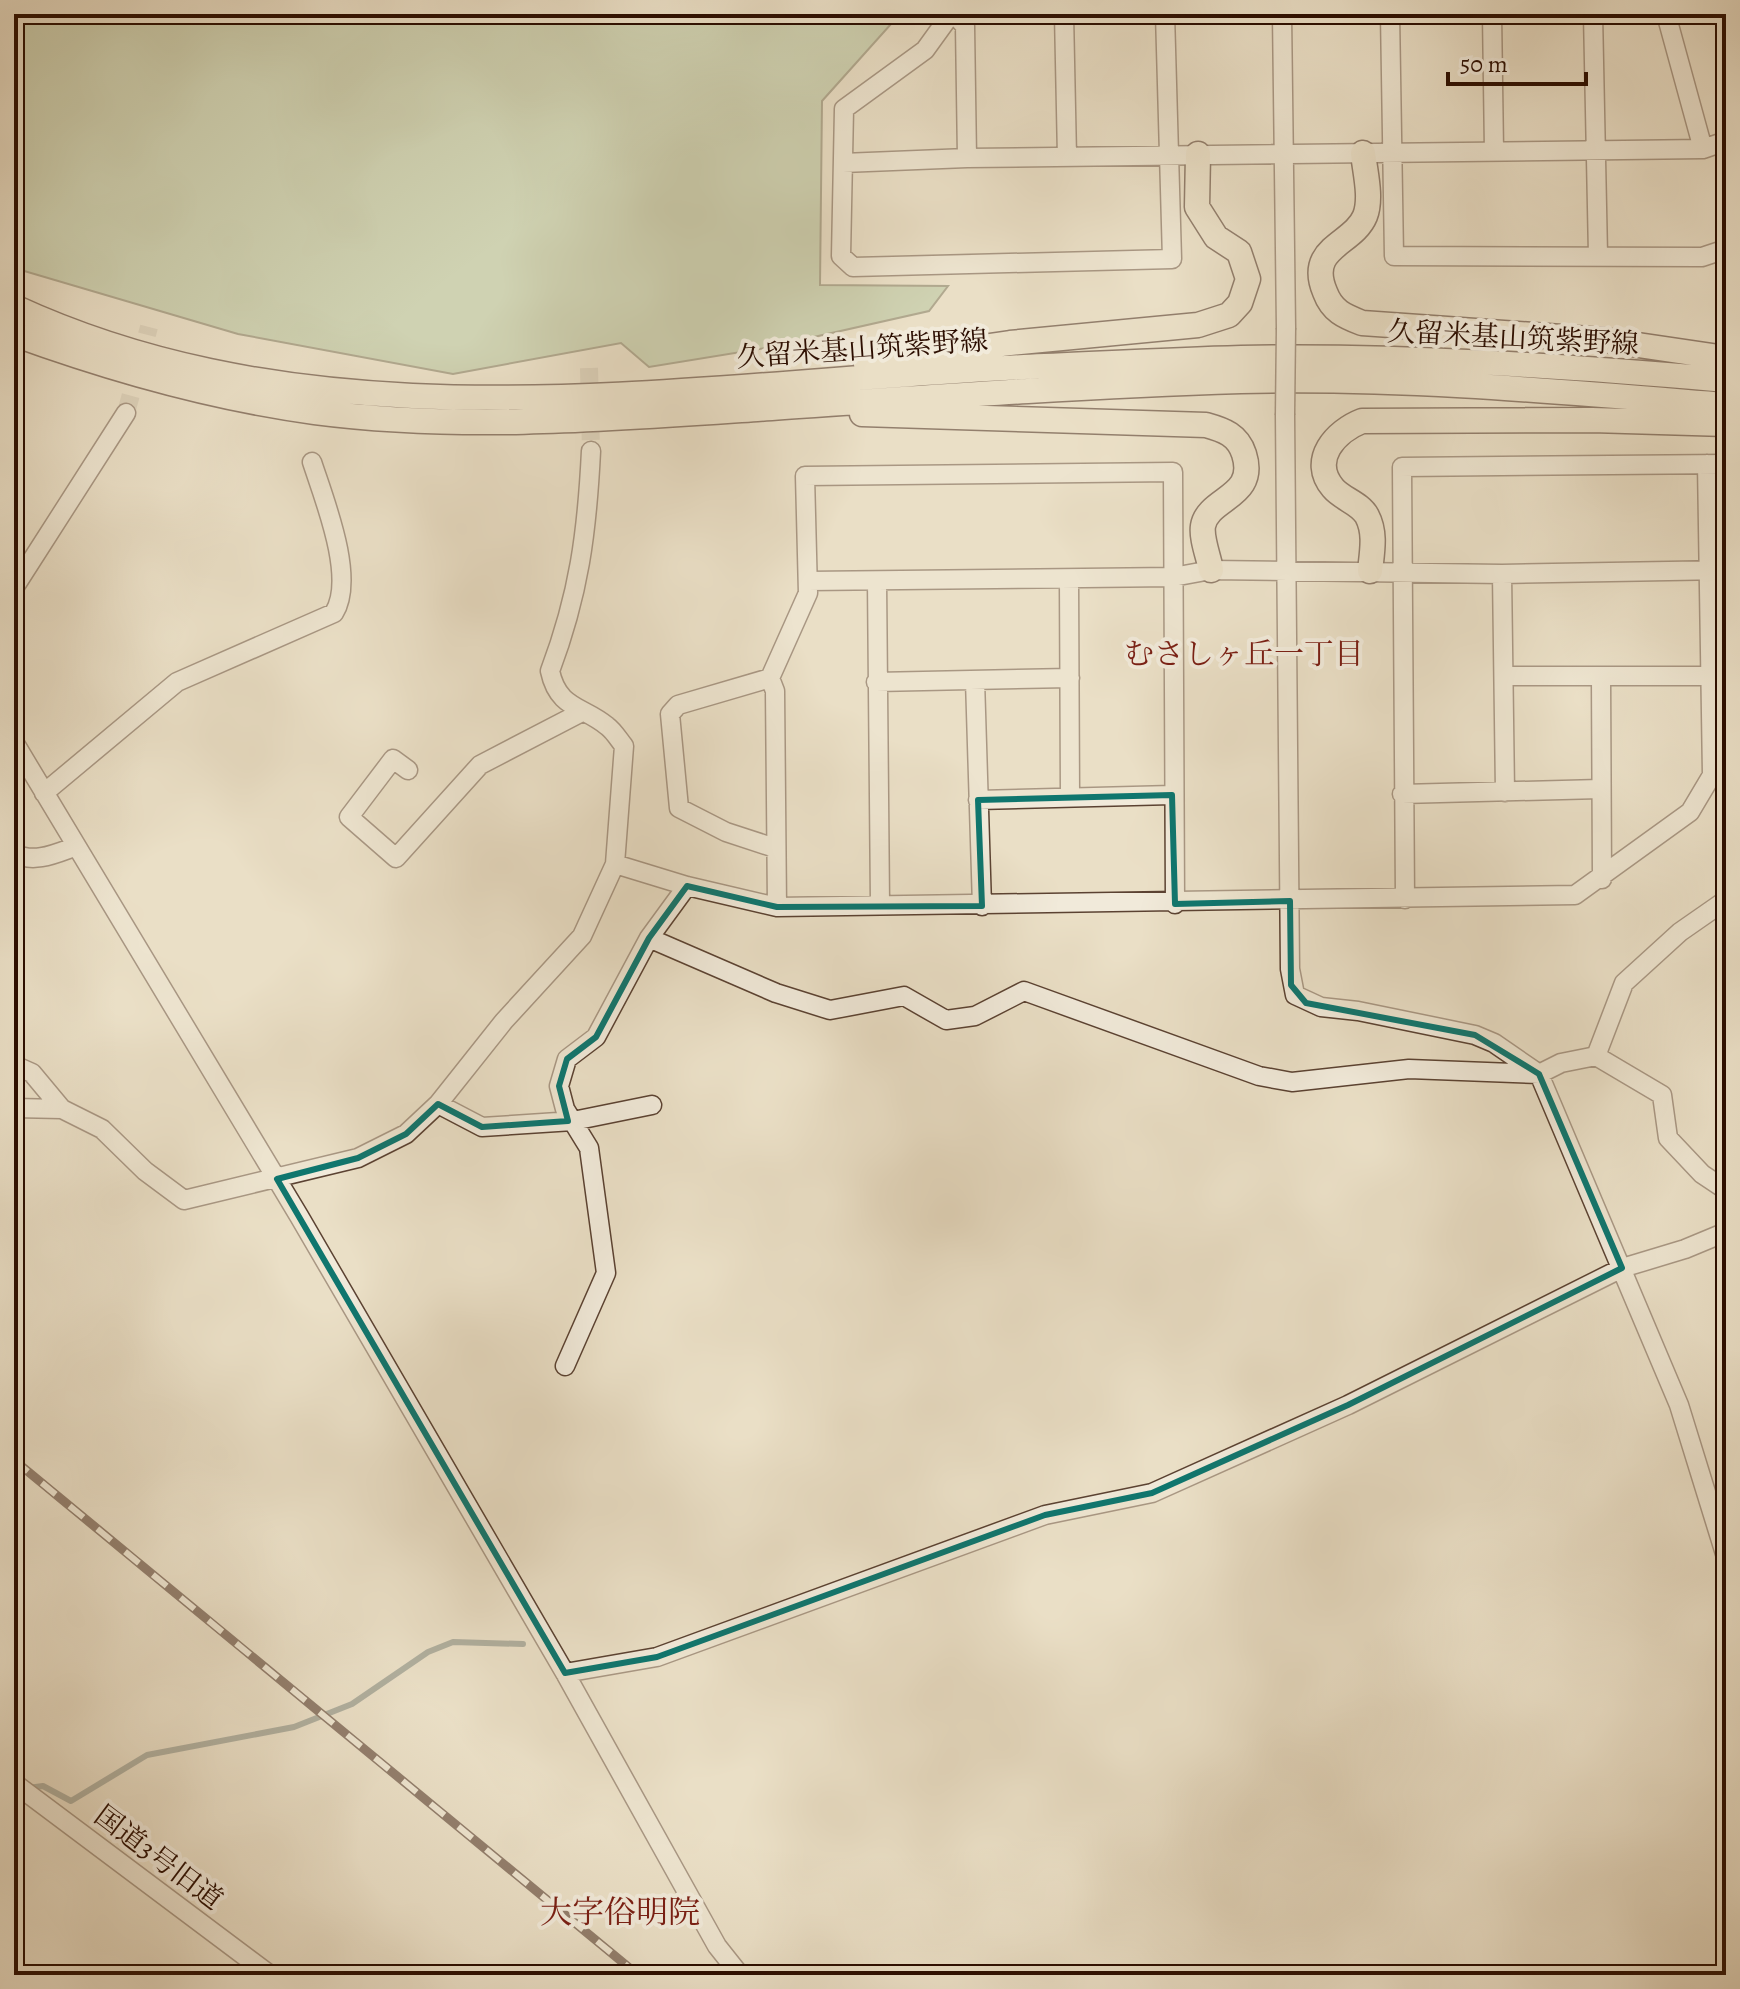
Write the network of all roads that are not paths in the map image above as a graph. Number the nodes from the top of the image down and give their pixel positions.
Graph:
1 (953, 14) edge
2 (1064, 14) edge
3 (1165, 14) edge
4 (1282, 14) edge
5 (1390, 14) edge
6 (1492, 14) edge
7 (1593, 14) edge
8 (1666, 14) edge
9 (1726, 141) edge
10 (1703, 149) junction
11 (1596, 150) junction
12 (1395, 151) junction
13 (1494, 151) junction
14 (1284, 153) junction
15 (1363, 153) junction
16 (1198, 154) junction
17 (1169, 155) junction
18 (1067, 157) junction
19 (967, 158) junction
20 (843, 163) junction
21 (1726, 249) edge
22 (1598, 255) junction
23 (14, 307) edge
24 (14, 334) edge
25 (1726, 358) edge
26 (1726, 380) edge
27 (798, 383) junction
28 (1726, 405) edge
29 (792, 407) junction
30 (126, 413) tunnel mouth
31 (1726, 424) edge
32 (591, 451) tunnel mouth
33 (312, 462) dead end
34 (1717, 464) edge
35 (1285, 569) junction
36 (1211, 570) junction
37 (1717, 570) edge
38 (1370, 571) junction
39 (1403, 574) junction
40 (1502, 574) junction
41 (1173, 577) junction
42 (1069, 579) junction
43 (808, 581) junction
44 (877, 581) junction
45 (14, 588) edge
46 (1506, 676) junction
47 (1601, 676) junction
48 (1718, 676) edge
49 (770, 678) junction
50 (1070, 678) junction
51 (975, 680) junction
52 (876, 682) junction
53 (580, 713) junction
54 (14, 742) edge
55 (408, 770) dead end
56 (1600, 789) junction
57 (1505, 792) junction
58 (44, 793) junction
59 (1402, 794) junction
60 (1172, 795) junction
61 (1070, 796) junction
62 (978, 800) junction
63 (74, 847) junction
64 (775, 848) junction
65 (14, 853) edge
66 (615, 864) junction
67 (1602, 879) junction
68 (687, 886) junction
69 (1405, 899) junction
70 (1726, 900) edge
71 (1290, 901) junction
72 (880, 904) junction
73 (1175, 904) junction
74 (982, 906) junction
75 (777, 907) junction
76 (649, 938) junction
77 (1596, 1056) junction
78 (14, 1065) edge
79 (1539, 1074) junction
80 (438, 1104) junction
81 (652, 1105) dead end
82 (14, 1108) edge
83 (62, 1109) junction
84 (573, 1121) junction
85 (277, 1179) junction
86 (1726, 1190) edge
87 (1726, 1232) edge
88 (1622, 1268) junction
89 (565, 1366) dead end
90 (1726, 1557) edge
91 (565, 1673) junction
92 (17, 1789) edge
93 (270, 1975) edge
94 (740, 1975) edge

1 - 19 street
1 - 20 street
2 - 18 street
3 - 17 street
4 - 14 street
5 - 12 street
6 - 13 street
7 - 11 street
8 - 10 street
9 - 10 street
10 - 11 street
11 - 13 street
11 - 22 street
12 - 13 street
12 - 15 street
12 - 22 street
14 - 15 street
14 - 16 street
14 - 35 street, bridge
15 - 25 main road
16 - 17 street
16 - 27 main road
17 - 18 street
17 - 20 street
18 - 19 street
19 - 20 street
21 - 22 street
23 - 27 main road, 久留米基山筑紫野線
24 - 29 main road, 久留米基山筑紫野線
26 - 27 main road, 久留米基山筑紫野線
28 - 29 main road, 久留米基山筑紫野線
29 - 36 main road
30 - 45 street
31 - 38 main road
32 - 53 street
33 - 58 street
34 - 37 street
34 - 39 street
35 - 36 street
35 - 38 street
35 - 71 street
36 - 41 street
37 - 40 street
37 - 48 street
38 - 39 street
39 - 40 street
39 - 59 street
40 - 46 street
41 - 42 street
41 - 43 street
41 - 60 street
42 - 44 street
42 - 50 street
43 - 44 street
43 - 49 street
44 - 52 street
46 - 47 street
46 - 57 street
47 - 48 street
47 - 56 street
48 - 67 street
49 - 64 street
49 - 64 street
50 - 51 street
50 - 61 street
51 - 52 street
51 - 62 street
52 - 72 street
53 - 55 street
53 - 66 street
54 - 58 street
56 - 57 street
56 - 67 street
57 - 59 street
58 - 63 street
59 - 69 street
60 - 61 street
60 - 73 street
61 - 62 street
62 - 74 street
63 - 65 street
63 - 85 street
64 - 75 street
66 - 68 street
66 - 80 street
67 - 69 street
68 - 75 street
68 - 76 street
69 - 71 street
70 - 77 street
71 - 73 street
71 - 79 street
72 - 74 street
72 - 75 street
73 - 74 street
76 - 79 street
76 - 84 street
77 - 79 street
77 - 86 street
78 - 83 street
79 - 88 street
80 - 84 street
80 - 85 street
81 - 84 street
82 - 83 street
83 - 85 street
84 - 89 street
85 - 91 street
87 - 88 street
88 - 90 street
88 - 91 street
91 - 94 street
92 - 93 street, 国道3号旧道

